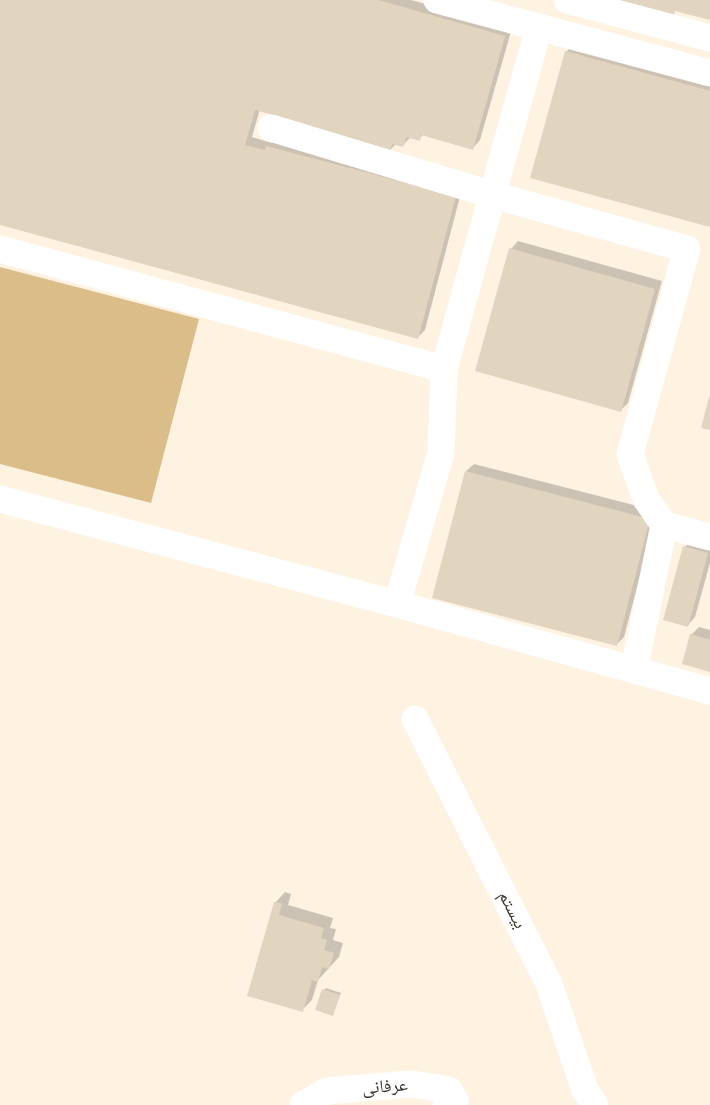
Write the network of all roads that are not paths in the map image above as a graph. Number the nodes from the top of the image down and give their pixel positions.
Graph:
1 (437, 0) edge
2 (567, 0) edge
3 (539, 27) junction
4 (710, 38) edge
5 (710, 73) edge
6 (271, 128) dead end
7 (493, 195) junction
8 (0, 249) edge
9 (444, 369) junction
10 (0, 499) edge
11 (664, 525) junction
12 (710, 537) edge
13 (397, 604) junction
14 (634, 670) junction
15 (710, 691) edge
16 (415, 719) dead end
17 (303, 1105) edge
18 (346, 1105) edge
19 (444, 1105) edge
20 (595, 1105) edge

1 - 3 street
2 - 4 street
3 - 5 street
3 - 7 street
6 - 7 street
7 - 9 street
7 - 11 street
8 - 9 street
9 - 13 street
10 - 13 street
11 - 12 street
11 - 14 street
13 - 14 street
14 - 15 street
16 - 20 street, بیستم
17 - 19 street, عرفانی
18 - 19 street, عرفانی

